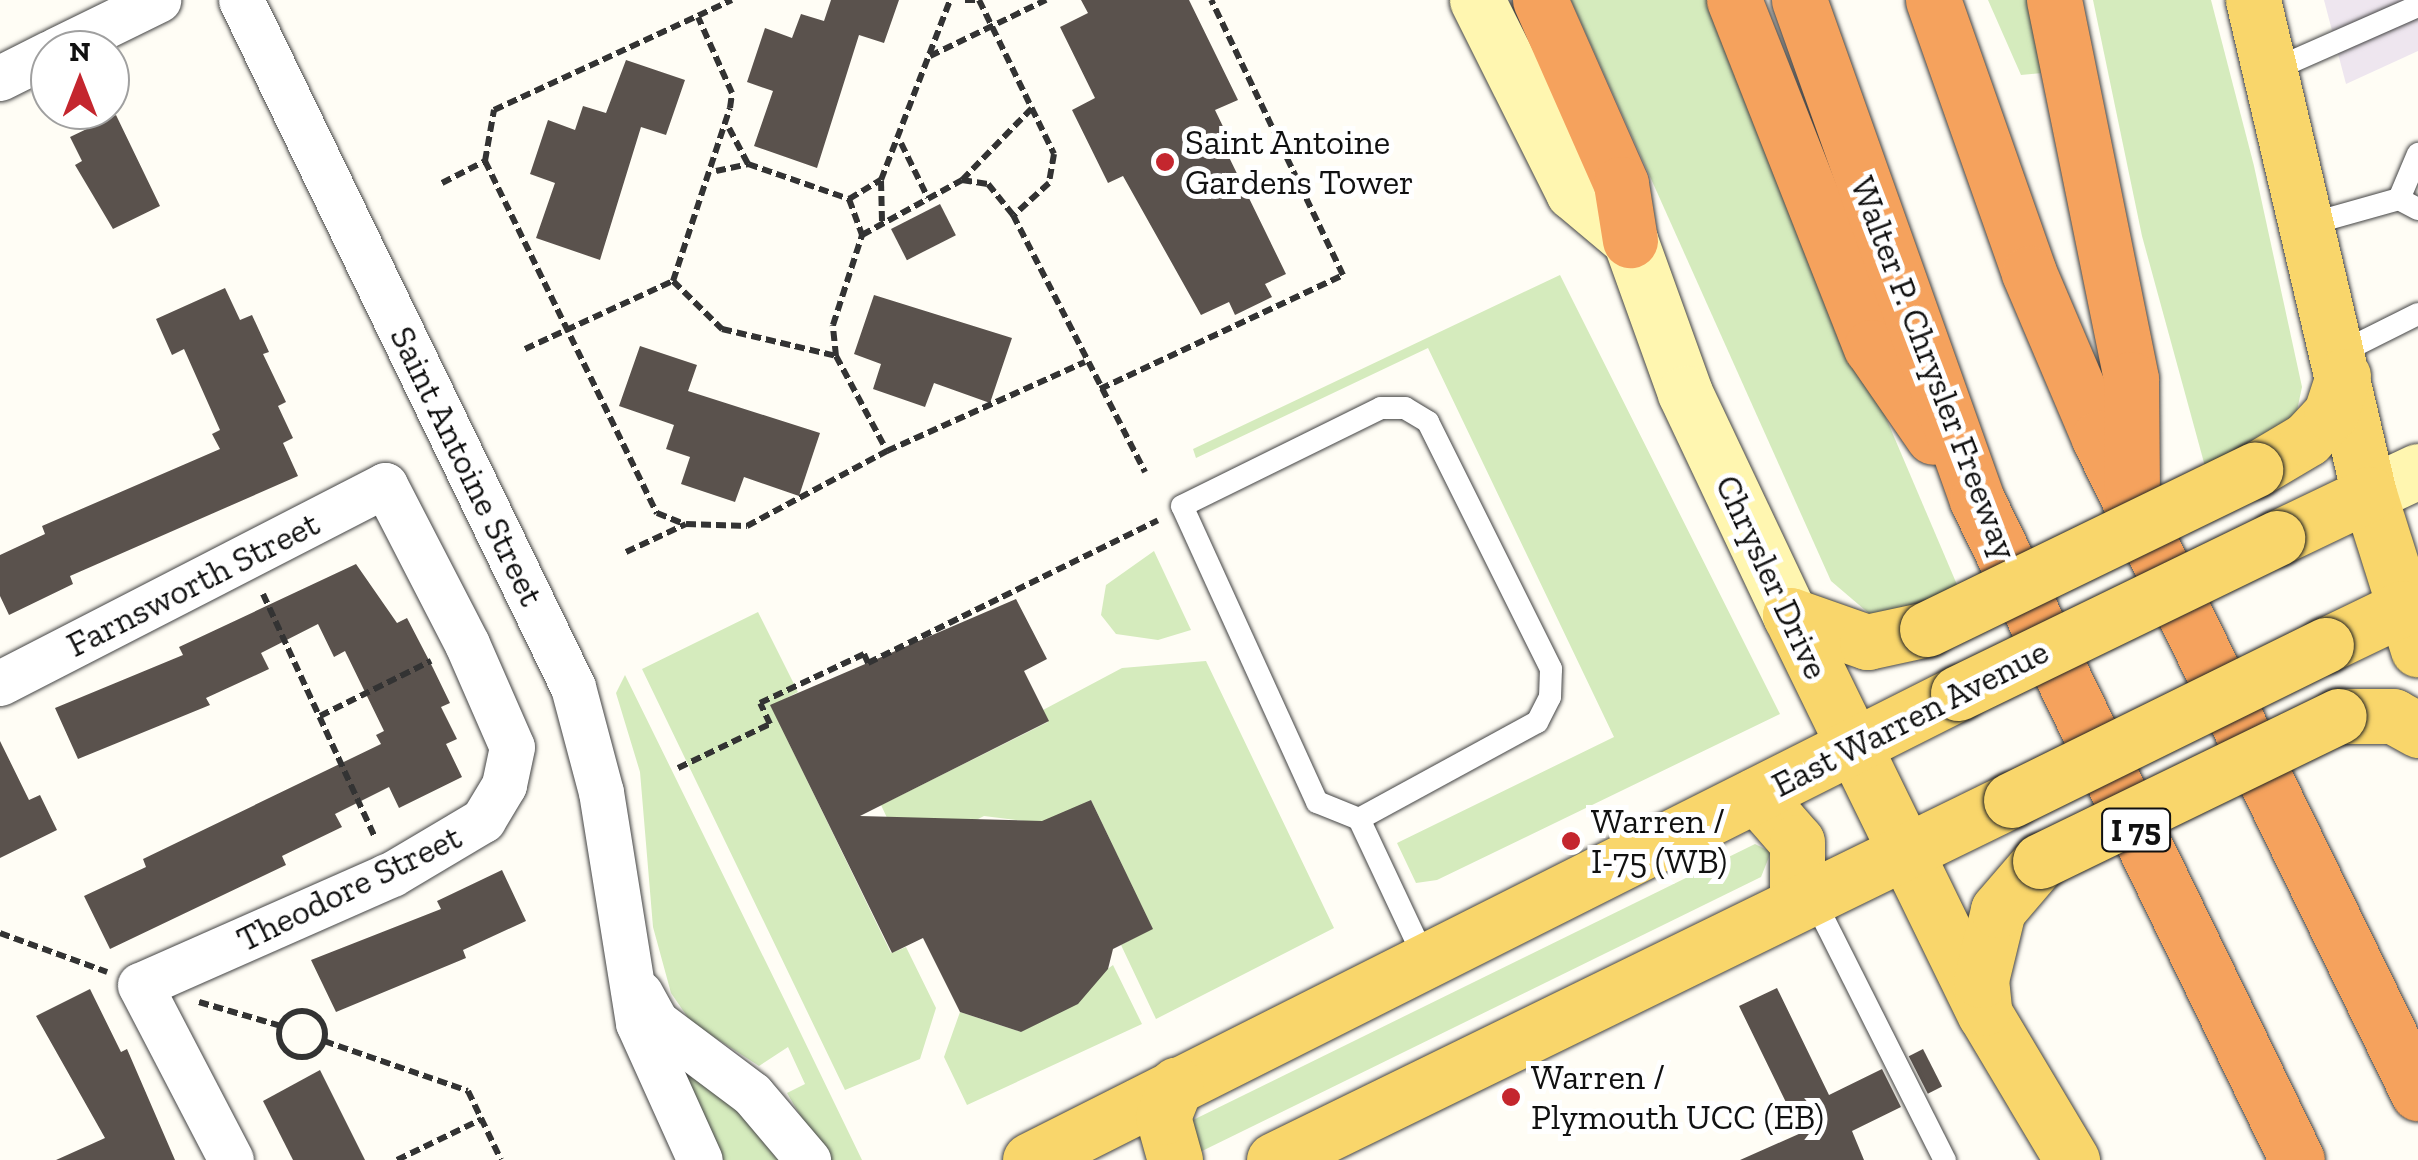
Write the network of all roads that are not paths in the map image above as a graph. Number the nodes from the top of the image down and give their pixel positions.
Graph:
1 (158, 0) edge
2 (241, 0) edge
3 (1477, 0) edge
4 (1540, 0) edge
5 (1734, 0) edge
6 (1799, 0) edge
7 (1933, 0) edge
8 (2054, 0) edge
9 (2253, 0) edge
10 (2418, 6) edge
11 (97, 30) edge
12 (30, 63) edge
13 (2273, 70) junction
14 (0, 78) edge
15 (2418, 154) edge
16 (2408, 204) edge
17 (2310, 224) junction
18 (1630, 240) junction
19 (2418, 314) edge
20 (2340, 365) junction
21 (2418, 471) edge
22 (2369, 494) junction
23 (1977, 500) junction
24 (2132, 504) junction
25 (1790, 615) junction
26 (2413, 619) edge
27 (0, 683) edge
28 (2418, 730) edge
29 (512, 747) joint
30 (1854, 747) junction
31 (1756, 796) junction
32 (1359, 818) junction
33 (1905, 851) junction
34 (1804, 900) junction
35 (624, 954) junction
36 (1425, 959) junction
37 (1984, 1014) junction
38 (1176, 1084) junction
39 (2418, 1093) edge
40 (231, 1160) edge
41 (700, 1160) edge
42 (808, 1160) edge
43 (1030, 1160) edge
44 (1175, 1160) edge
45 (1274, 1160) edge
46 (1945, 1160) edge
47 (2072, 1160) edge
48 (2297, 1160) edge

1 - 11 street
2 - 35 street, Saint Antoine Street
3 - 18 street
4 - 18 highway
5 - 23 highway
6 - 23 highway, Walter P. Chrysler Freeway / I 75
7 - 24 highway
8 - 24 highway
9 - 13 main road
10 - 13 lane
12 - 14 street
13 - 17 main road
15 - 16 lane
16 - 17 lane
17 - 20 main road
18 - 25 street, Chrysler Drive
19 - 20 lane
20 - 22 main road
20 - 25 main road, bridge
21 - 22 street, East Warren Avenue
22 - 26 main road
22 - 30 main road, East Warren Avenue, bridge
23 - 48 highway, Walter P. Chrysler Freeway / I 75
24 - 39 highway
25 - 30 main road, Chrysler Drive
26 - 33 main road, bridge
27 - 29 street, Farnsworth Street
28 - 37 main road, bridge
29 - 40 street, Theodore Street
30 - 31 main road, East Warren Avenue
30 - 33 main road, Chrysler Drive
31 - 34 main road
31 - 36 main road, East Warren Avenue
32 - 32 lane
32 - 36 lane
33 - 34 main road
33 - 37 main road, Chrysler Drive
34 - 45 main road
34 - 46 lane
35 - 41 street, Saint Antoine Street
35 - 42 street, Saint Antoine Street
36 - 38 main road, East Warren Avenue
37 - 47 main road, Chrysler Drive
38 - 43 main road, East Warren Avenue
38 - 44 main road

